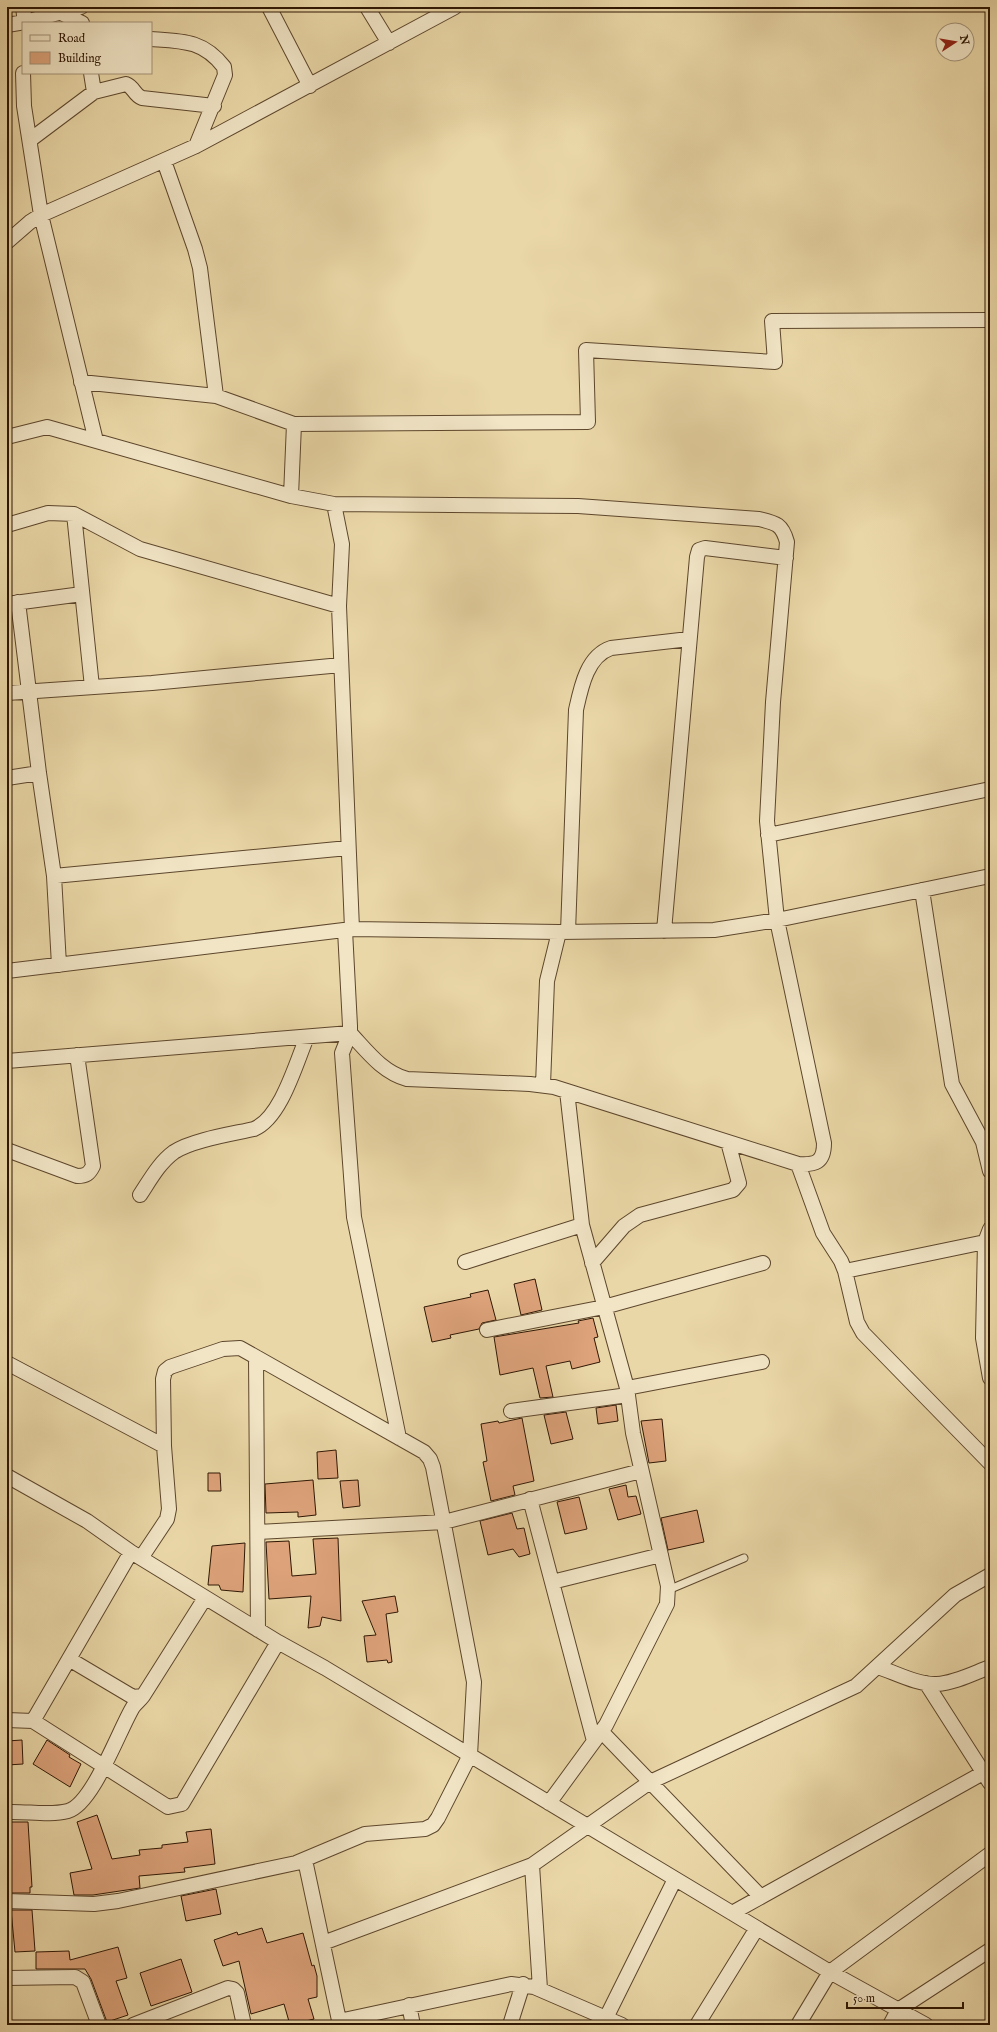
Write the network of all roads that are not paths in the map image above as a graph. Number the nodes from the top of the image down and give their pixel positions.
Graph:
1 (23, 7) edge
2 (81, 7) edge
3 (269, 7) edge
4 (367, 7) edge
5 (455, 7) edge
6 (61, 13) junction
7 (25, 22) edge
8 (29, 22) edge
9 (80, 22) edge
10 (22, 23) edge
11 (7, 25) edge
12 (152, 38) edge
13 (389, 43) junction
14 (23, 74) edge
15 (91, 74) edge
16 (310, 86) junction
17 (94, 92) junction
18 (214, 106) junction
19 (30, 140) junction
20 (196, 146) junction
21 (164, 162) junction
22 (41, 215) junction
23 (7, 242) edge
24 (990, 320) edge
25 (81, 382) junction
26 (216, 396) junction
27 (294, 424) junction
28 (7, 437) edge
29 (96, 441) junction
30 (291, 496) junction
31 (334, 504) junction
32 (74, 514) junction
33 (7, 525) edge
34 (786, 558) junction
35 (82, 594) junction
36 (12, 603) edge
37 (339, 606) junction
38 (689, 639) junction
39 (341, 665) junction
40 (92, 687) junction
41 (30, 690) junction
42 (7, 693) edge
43 (39, 773) junction
44 (7, 778) edge
45 (990, 789) edge
46 (768, 835) junction
47 (348, 848) junction
48 (54, 876) junction
49 (990, 876) edge
50 (922, 890) junction
51 (777, 920) junction
52 (349, 930) junction
53 (664, 931) junction
54 (564, 932) junction
55 (59, 965) junction
56 (7, 971) edge
57 (350, 1033) junction
58 (307, 1037) junction
59 (77, 1055) junction
60 (7, 1062) edge
61 (543, 1084) junction
62 (566, 1091) junction
63 (728, 1142) junction
64 (7, 1150) edge
65 (798, 1164) junction
66 (990, 1171) edge
67 (140, 1195) dead end
68 (582, 1225) junction
69 (988, 1235) edge
70 (465, 1262) dead end
71 (592, 1263) junction
72 (763, 1263) dead end
73 (845, 1271) junction
74 (604, 1307) junction
75 (487, 1330) dead end
76 (256, 1357) junction
77 (7, 1362) edge
78 (762, 1362) dead end
79 (990, 1378) edge
80 (627, 1391) junction
81 (511, 1411) dead end
82 (399, 1438) junction
83 (164, 1446) junction
84 (990, 1463) edge
85 (641, 1471) junction
86 (7, 1476) edge
87 (530, 1500) junction
88 (444, 1522) junction
89 (258, 1532) junction
90 (136, 1555) junction
91 (661, 1555) junction
92 (744, 1558) dead end
93 (990, 1575) edge
94 (552, 1582) junction
95 (668, 1590) junction
96 (205, 1598) junction
97 (258, 1630) junction
98 (278, 1642) junction
99 (69, 1659) junction
100 (878, 1667) junction
101 (990, 1667) edge
102 (926, 1683) junction
103 (143, 1696) junction
104 (7, 1720) edge
105 (33, 1721) junction
106 (598, 1737) junction
107 (470, 1755) junction
108 (104, 1767) junction
109 (987, 1778) edge
110 (650, 1782) junction
111 (549, 1803) junction
112 (7, 1812) edge
113 (587, 1826) junction
114 (990, 1854) edge
115 (305, 1860) junction
116 (532, 1865) junction
117 (675, 1879) junction
118 (761, 1897) junction
119 (7, 1902) edge
120 (732, 1913) junction
121 (757, 1928) junction
122 (323, 1943) junction
123 (990, 1950) edge
124 (830, 1972) junction
125 (7, 1978) edge
126 (523, 1984) junction
127 (540, 1989) junction
128 (409, 2005) junction
129 (898, 2010) junction
130 (606, 2018) junction
131 (340, 2023) edge
132 (141, 2024) edge
133 (99, 2025) edge
134 (244, 2025) edge
135 (413, 2025) edge
136 (510, 2025) edge
137 (622, 2025) edge
138 (697, 2025) edge
139 (798, 2025) edge
140 (890, 2025) edge
141 (926, 2025) edge

1 - 7 street
2 - 6 street
3 - 16 street
4 - 13 street
5 - 13 street
6 - 8 street
6 - 9 street
10 - 11 street
12 - 18 street
13 - 16 street
14 - 19 street
15 - 17 street
16 - 20 street
17 - 18 street
17 - 19 street
18 - 20 street
19 - 22 street
20 - 21 street
21 - 22 street
21 - 26 street
22 - 23 street
22 - 25 street
24 - 27 street
25 - 26 street
25 - 29 street
26 - 27 street
27 - 30 street
28 - 29 street
29 - 30 street
30 - 31 street
31 - 34 street
31 - 37 street
32 - 33 street
32 - 35 street
32 - 37 street
34 - 38 street
34 - 46 street
35 - 36 street
35 - 40 street
36 - 41 street
37 - 39 street
38 - 53 street
38 - 54 street
39 - 40 street
39 - 47 street
40 - 41 street
41 - 42 street
41 - 43 street
43 - 44 street
43 - 48 street
45 - 46 street
46 - 51 street
47 - 48 street
47 - 52 street
48 - 55 street
49 - 50 street
50 - 51 street
50 - 66 street
51 - 53 street
51 - 65 street
52 - 54 street
52 - 55 street
52 - 57 street
53 - 54 street
54 - 61 street
55 - 56 street
57 - 58 street
57 - 61 street
57 - 82 street
58 - 59 street
58 - 67 street
59 - 60 street
59 - 64 street
61 - 62 street
62 - 63 street
62 - 68 street
63 - 65 street
63 - 71 street
65 - 73 street
68 - 70 street
68 - 71 street
69 - 73 street
69 - 79 street
71 - 74 street
72 - 74 street
73 - 84 street
74 - 75 street
74 - 80 street
76 - 82 street
76 - 83 street
76 - 89 street
77 - 83 street
78 - 80 street
80 - 81 street
80 - 85 street
82 - 88 street
83 - 90 street
85 - 87 street
85 - 91 street
86 - 90 street
87 - 88 street
87 - 94 street
88 - 89 street
88 - 107 street
89 - 97 street
90 - 96 street
90 - 99 street
91 - 94 street
91 - 95 street
92 - 95 lane
93 - 100 street
94 - 106 street
95 - 106 street
96 - 97 street
96 - 103 street
97 - 98 street
98 - 107 street
98 - 108 street
99 - 103 street
99 - 105 street
100 - 102 street
100 - 110 street
101 - 102 street
102 - 109 street
103 - 108 street
104 - 105 street
105 - 108 street
106 - 110 street
106 - 111 street
107 - 111 street
107 - 115 street
108 - 112 street
109 - 118 street
110 - 113 street
110 - 118 street
111 - 113 street
113 - 116 street
113 - 117 street
114 - 124 street
115 - 119 street
115 - 122 street
116 - 122 street
116 - 127 street
117 - 120 street
117 - 130 street
118 - 120 street
120 - 121 street
121 - 124 street
121 - 138 street
122 - 131 street
123 - 129 street
124 - 129 street
124 - 139 street
125 - 133 street
126 - 127 street
126 - 128 street
126 - 136 street
127 - 130 street
128 - 131 street
128 - 135 street
129 - 140 street
129 - 141 street
130 - 137 street
132 - 134 street

